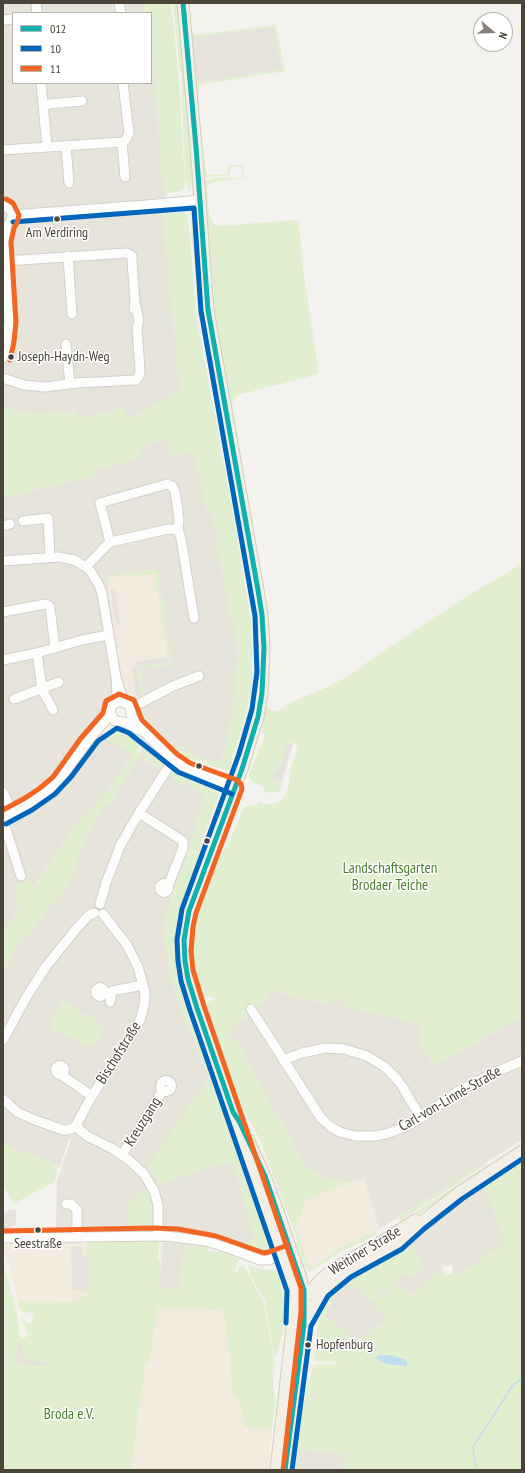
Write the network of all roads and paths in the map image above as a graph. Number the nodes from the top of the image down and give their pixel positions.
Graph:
1 (182, 3) edge
2 (41, 84) edge
3 (123, 84) edge
4 (82, 101) dead end
5 (44, 107) junction
6 (122, 142) junction
7 (66, 146) junction
8 (47, 147) junction
9 (3, 150) edge
10 (125, 176) dead end
11 (69, 183) dead end
12 (200, 200) junction
13 (3, 205) edge
14 (12, 215) junction
15 (5, 225) edge
16 (3, 242) edge
17 (68, 256) junction
18 (5, 261) junction
19 (72, 314) dead end
20 (66, 344) dead end
21 (3, 358) edge
22 (3, 378) edge
23 (70, 384) junction
24 (23, 521) dead end
25 (178, 530) junction
26 (110, 542) junction
27 (50, 557) junction
28 (3, 561) edge
29 (86, 567) junction
30 (3, 612) edge
31 (194, 618) dead end
32 (109, 636) junction
33 (55, 648) junction
34 (37, 653) junction
35 (3, 660) edge
36 (199, 676) dead end
37 (59, 682) dead end
38 (42, 689) junction
39 (14, 699) dead end
40 (125, 707) junction
41 (53, 710) dead end
42 (116, 719) junction
43 (149, 738) junction
44 (173, 760) junction
45 (235, 787) junction
46 (3, 792) edge
47 (14, 813) junction
48 (139, 813) junction
49 (3, 819) edge
50 (21, 876) dead end
51 (168, 886) dead end
52 (98, 914) junction
53 (143, 985) junction
54 (110, 1002) dead end
55 (251, 1009) dead end
56 (3, 1040) edge
57 (283, 1060) junction
58 (522, 1061) edge
59 (60, 1074) dead end
60 (163, 1090) dead end
61 (92, 1096) junction
62 (3, 1099) edge
63 (421, 1118) junction
64 (71, 1129) junction
65 (522, 1151) edge
66 (122, 1155) junction
67 (458, 1193) junction
68 (66, 1204) dead end
69 (158, 1235) junction
70 (77, 1237) junction
71 (3, 1238) edge
72 (287, 1253) junction
73 (299, 1274) junction
74 (319, 1281) junction
75 (294, 1290) junction
76 (320, 1295) junction
77 (305, 1298) junction
78 (293, 1323) junction
79 (304, 1324) junction
80 (276, 1470) edge
81 (284, 1470) edge

1 - 12 main road
2 - 5 street
3 - 6 street
4 - 5 street
5 - 8 street
6 - 7 street
6 - 10 street
7 - 8 street
7 - 11 street
8 - 9 street
12 - 14 street
12 - 45 main road
13 - 14 street
14 - 15 street
15 - 16 street
16 - 18 street
17 - 18 street
17 - 19 street
17 - 23 street
18 - 21 street
20 - 23 street
22 - 23 street
24 - 27 street
25 - 26 street
25 - 26 street
25 - 31 street
26 - 29 street
27 - 28 street
27 - 29 street
29 - 32 street
30 - 33 street
32 - 33 street
32 - 40 street
33 - 34 street
34 - 35 street
34 - 38 street
36 - 40 street
37 - 38 street
38 - 39 street
38 - 41 street
40 - 42 street
40 - 42 street
40 - 43 street
42 - 43 street
42 - 47 street
43 - 44 street
44 - 45 street
44 - 48 street
45 - 72 main road
46 - 47 street
47 - 49 street
48 - 51 street
48 - 52 street, Bischofstraße
49 - 50 street
52 - 53 street, Bischofstraße
52 - 56 street
53 - 54 street
53 - 61 street, Bischofstraße
55 - 57 street, Carl-von-Linné-Straße
57 - 63 street
57 - 63 street, Carl-von-Linné-Straße
58 - 63 street, Carl-von-Linné-Straße
59 - 61 street, Bischofstraße
60 - 66 street, Kreuzgang
61 - 64 street, Bischofstraße
62 - 64 street
64 - 66 street
65 - 67 main road, Weitiner Straße
66 - 69 street
67 - 74 main road, Weitiner Straße
67 - 76 main road, Weitiner Straße
68 - 70 street
69 - 70 street
69 - 72 street
70 - 71 street
72 - 73 main road
72 - 75 main road
73 - 74 main road
73 - 77 main road
74 - 77 main road, Weitiner Straße
75 - 77 main road
75 - 78 main road
76 - 77 main road
76 - 79 main road, Weitiner Straße
77 - 78 main road, Weitiner Straße
77 - 79 main road
78 - 80 main road, Weitiner Straße
79 - 81 main road, Weitiner Straße

